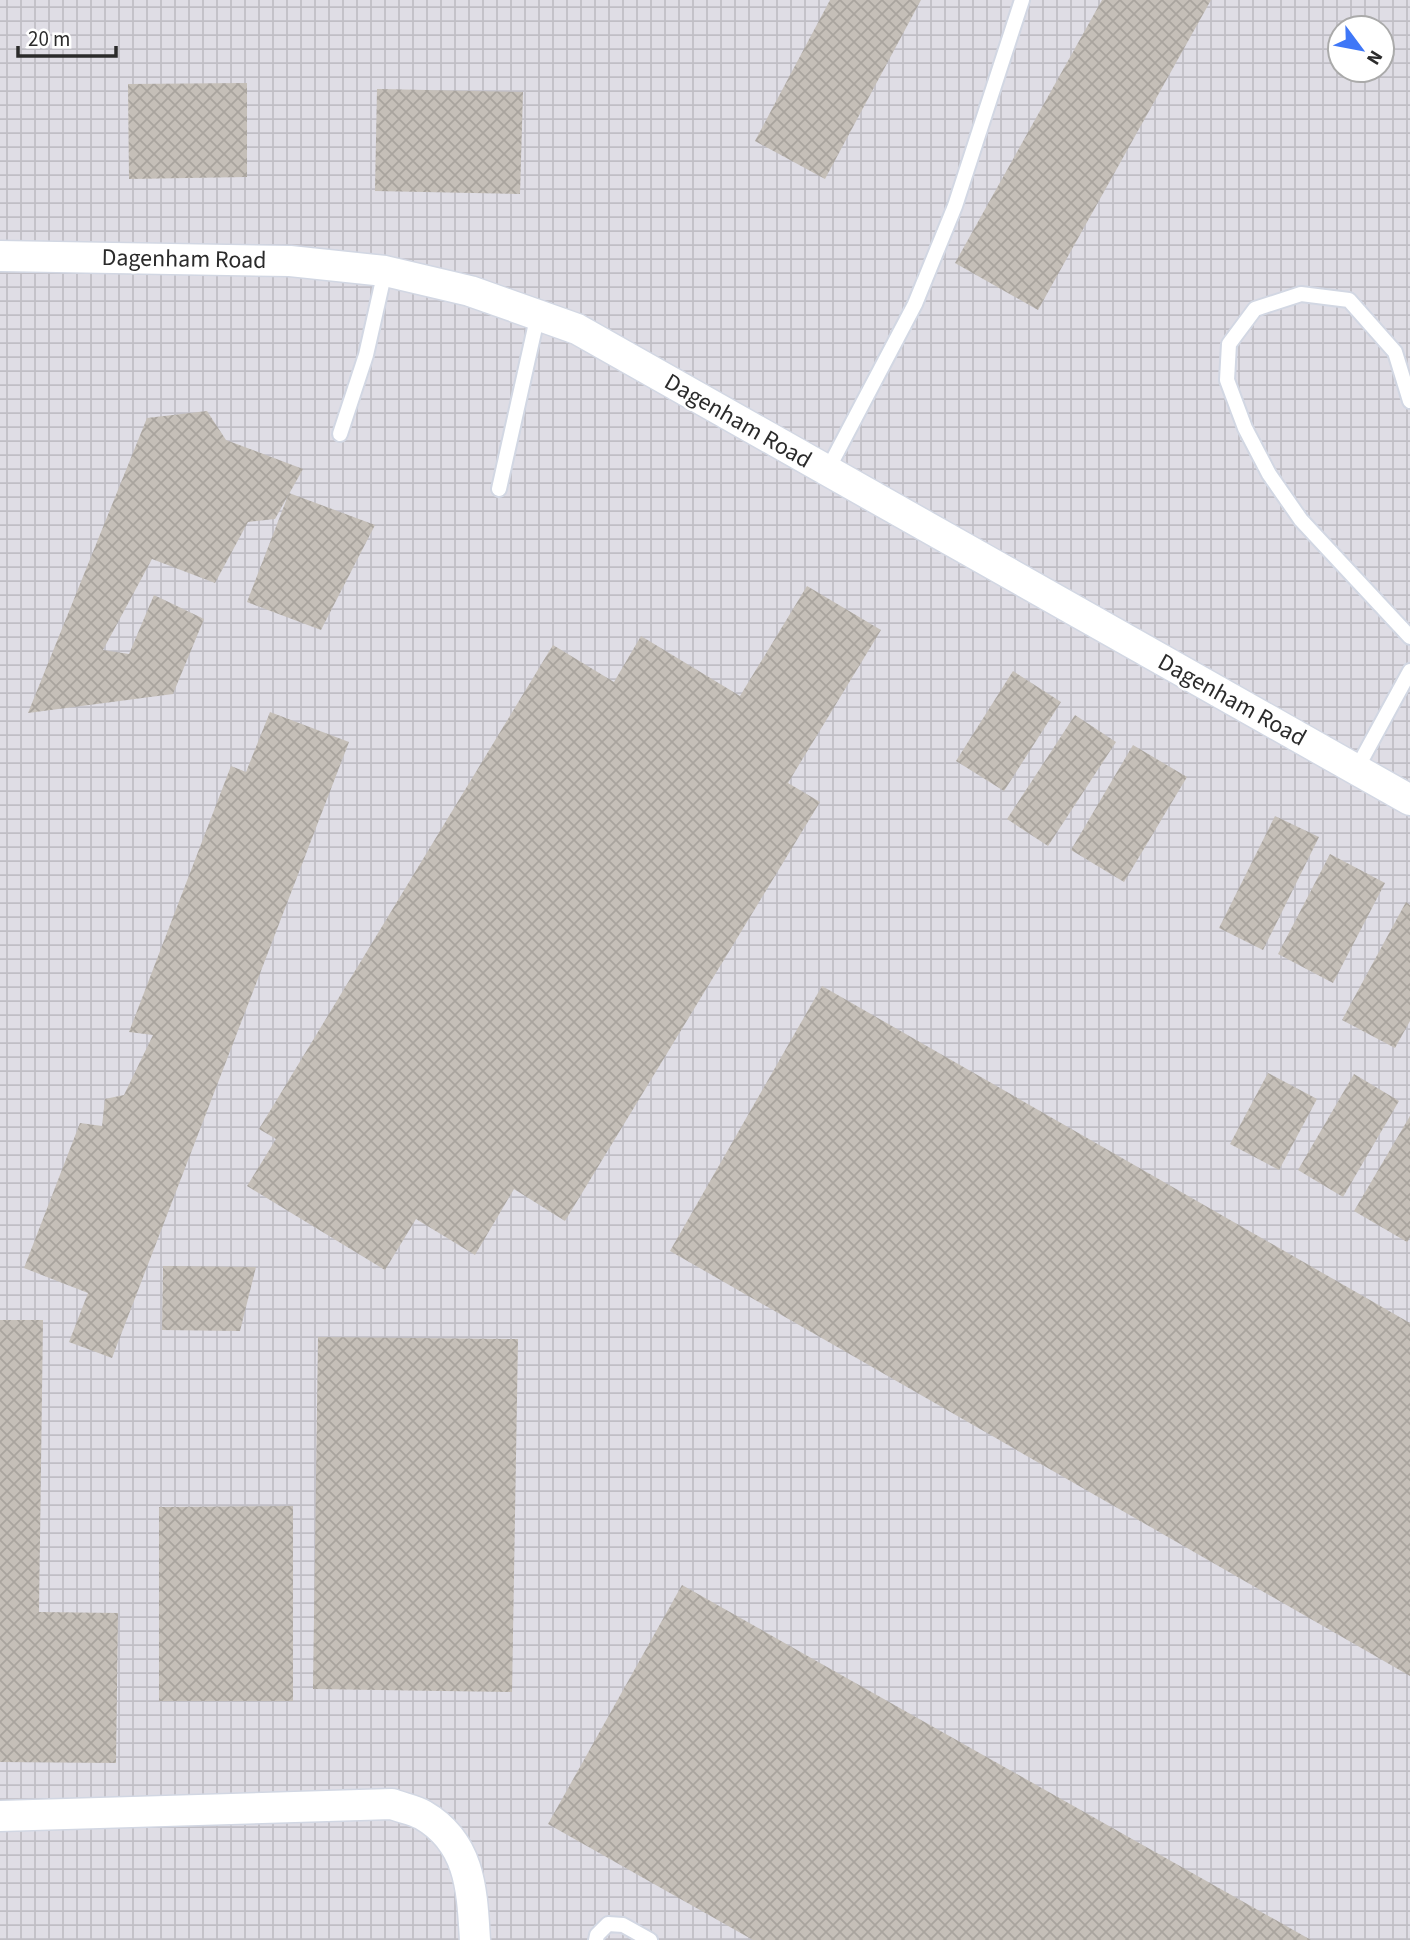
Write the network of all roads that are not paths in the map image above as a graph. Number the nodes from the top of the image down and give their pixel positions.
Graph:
1 (1022, 0) edge
2 (0, 256) edge
3 (385, 271) junction
4 (538, 314) junction
5 (1410, 401) edge
6 (340, 434) dead end
7 (827, 471) junction
8 (499, 489) dead end
9 (1410, 637) edge
10 (1410, 671) edge
11 (1356, 770) junction
12 (1410, 800) edge
13 (0, 1816) edge
14 (475, 1940) edge
15 (596, 1940) edge
16 (650, 1940) edge

1 - 7 lane
2 - 3 street, Dagenham Road
3 - 4 street, Dagenham Road
3 - 6 lane
4 - 7 street, Dagenham Road
4 - 8 lane
5 - 9 lane
7 - 11 street, Dagenham Road
10 - 11 lane
11 - 12 street, Dagenham Road
13 - 14 street
15 - 16 lane

